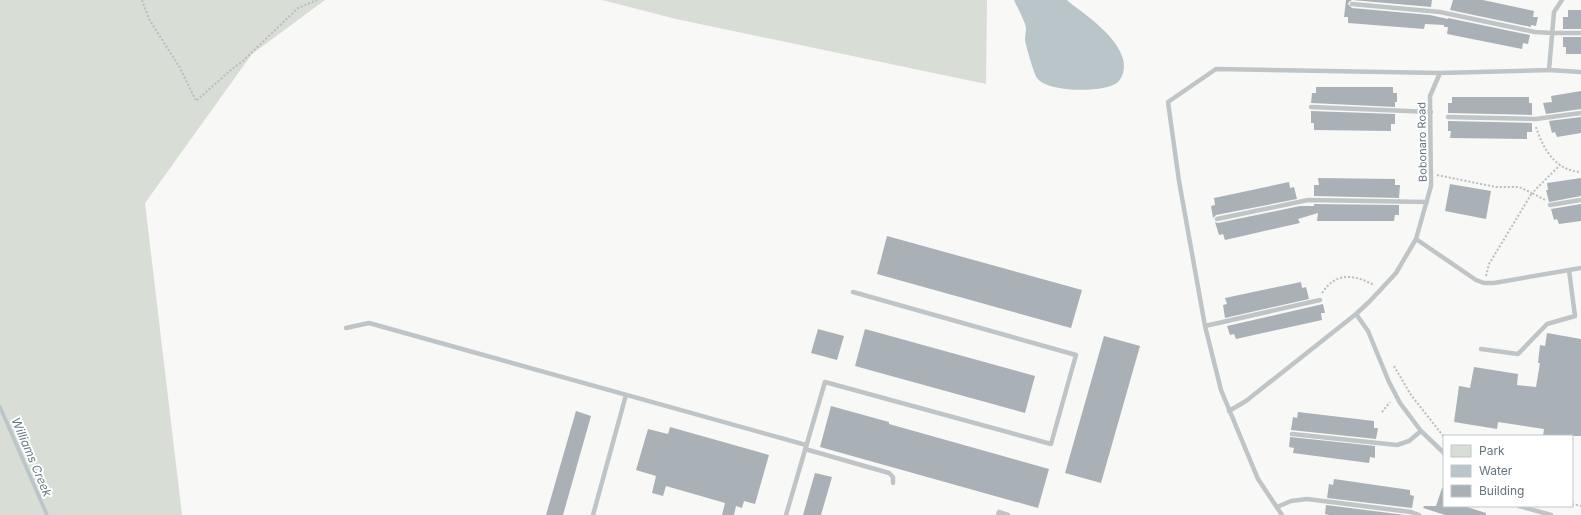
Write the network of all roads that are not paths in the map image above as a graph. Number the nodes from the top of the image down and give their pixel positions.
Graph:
1 (1562, 0) edge
2 (1352, 4) dead end
3 (1552, 33) junction
4 (1581, 33) edge
5 (1549, 70) junction
6 (1581, 72) edge
7 (1440, 74) junction
8 (1311, 107) dead end
9 (1431, 112) junction
10 (1581, 113) edge
11 (1448, 118) dead end
12 (1581, 200) edge
13 (1427, 202) junction
14 (1550, 205) road end
15 (1217, 219) dead end
16 (1416, 240) junction
17 (1581, 268) edge
18 (1569, 270) junction
19 (853, 292) dead end
20 (1320, 300) dead end
21 (1356, 314) junction
22 (1205, 326) junction
23 (346, 328) dead end
24 (1481, 349) dead end
25 (626, 395) junction
26 (1229, 411) junction
27 (1421, 431) junction
28 (1292, 434) dead end
29 (806, 447) junction
30 (1443, 452) edge
31 (893, 483) dead end
32 (1277, 507) junction
33 (1523, 507) edge
34 (593, 515) edge
35 (786, 515) edge
36 (998, 515) edge
37 (1008, 515) edge
38 (1282, 515) edge
39 (1419, 515) edge
40 (1551, 515) edge

1 - 3 lane
2 - 3 lane
3 - 4 lane
3 - 5 lane
5 - 6 lane
5 - 7 lane
7 - 9 lane, Bobonaro Road
7 - 22 lane
8 - 9 lane
9 - 13 lane, Bobonaro Road
10 - 11 lane
12 - 14 lane
13 - 15 lane
13 - 16 lane, Bobonaro Road
16 - 18 lane
16 - 21 lane, Bobonaro Road
17 - 18 lane
18 - 24 lane
19 - 29 lane
20 - 22 lane
21 - 26 lane, Bobonaro Road
21 - 27 lane
22 - 26 lane
23 - 25 lane
25 - 29 lane
25 - 34 lane
26 - 32 lane
27 - 28 lane
27 - 30 lane
29 - 31 lane
29 - 35 lane
32 - 38 lane
32 - 39 lane
33 - 40 lane
36 - 37 lane

